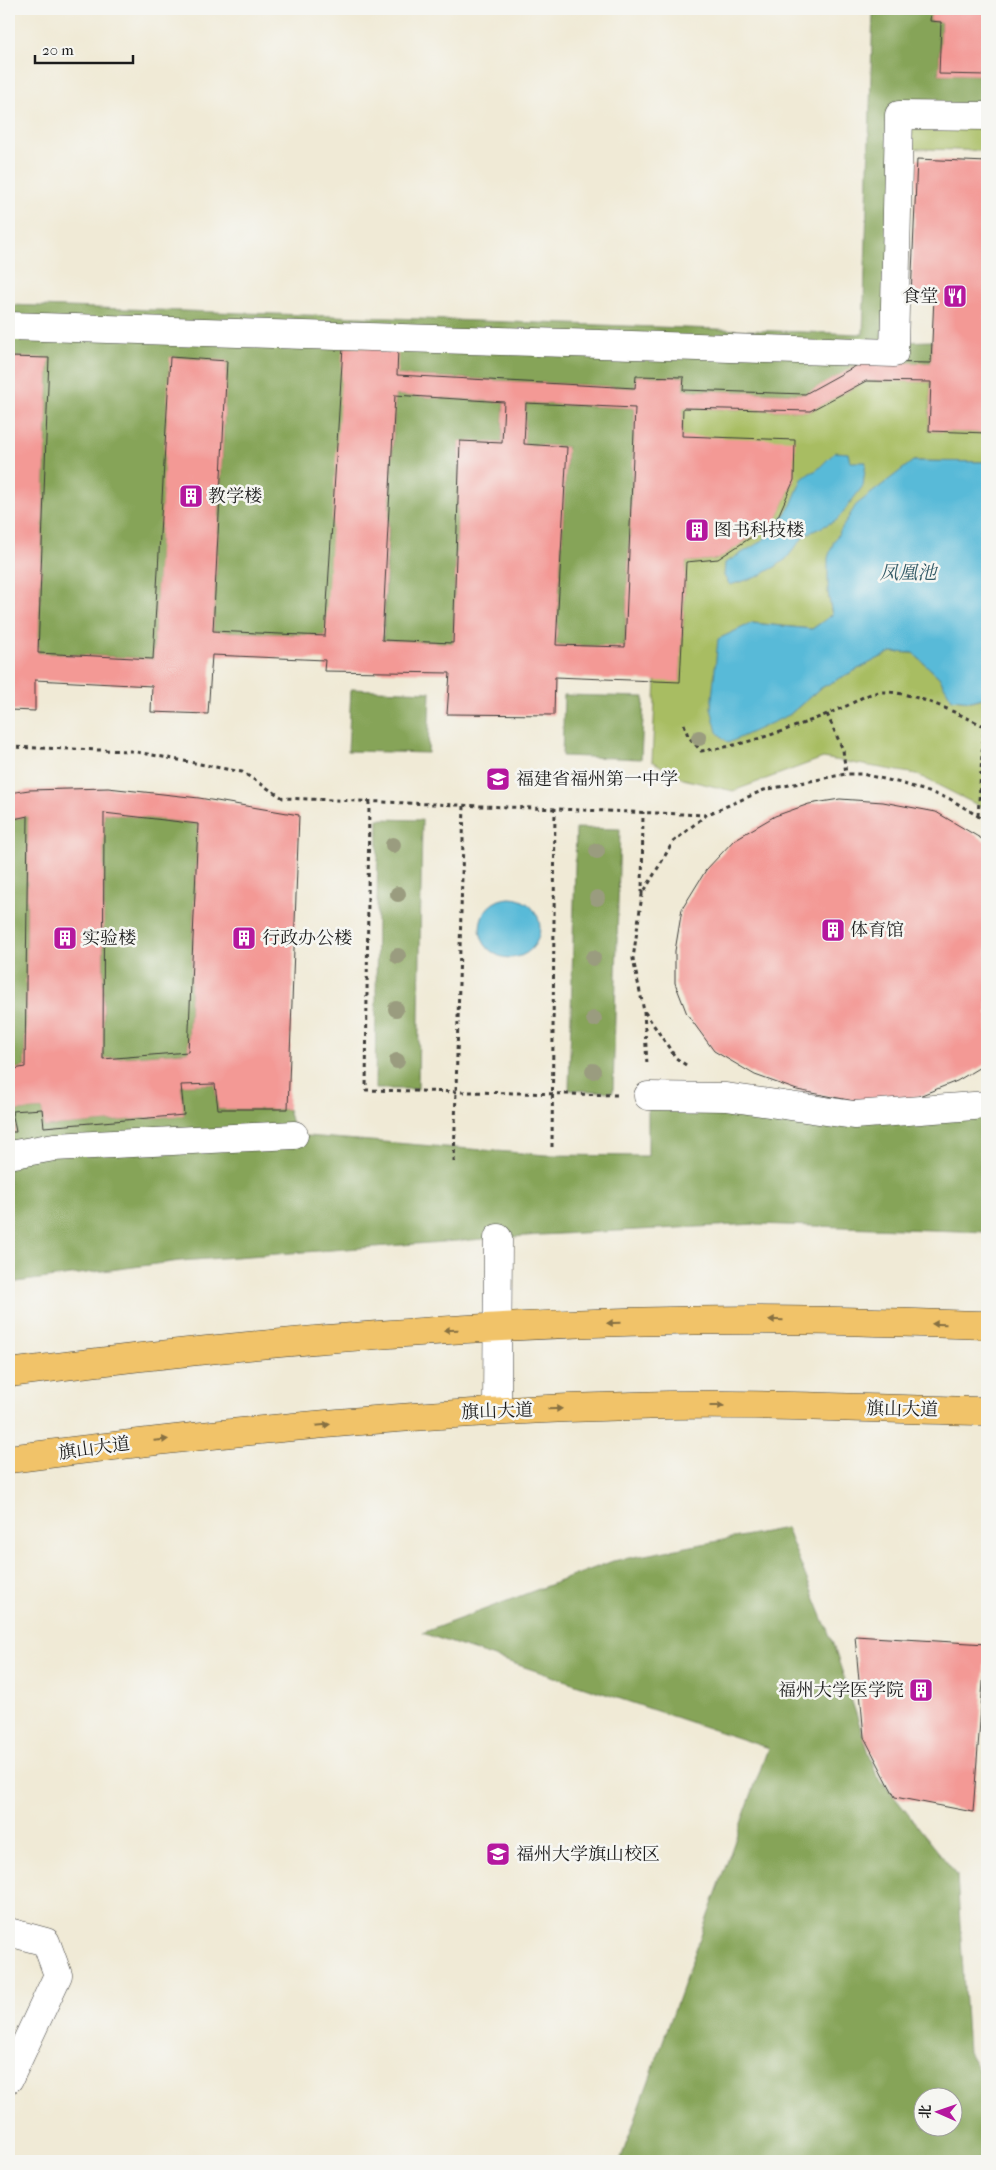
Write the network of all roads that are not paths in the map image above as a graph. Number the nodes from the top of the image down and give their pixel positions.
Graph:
1 (987, 116) edge
2 (9, 326) edge
3 (648, 1096) road end
4 (987, 1105) edge
5 (294, 1134) dead end
6 (9, 1155) edge
7 (498, 1238) dead end
8 (987, 1325) edge
9 (498, 1328) junction
10 (9, 1373) edge
11 (496, 1411) junction
12 (987, 1411) edge
13 (9, 1459) edge
14 (9, 1932) edge
15 (9, 2079) edge

1 - 2 street
3 - 4 street
5 - 6 street
7 - 9 street
8 -> 9 highway
9 -> 10 highway
9 - 11 street
11 -> 12 highway, 旗山大道
13 -> 11 highway, 旗山大道
14 - 15 street

